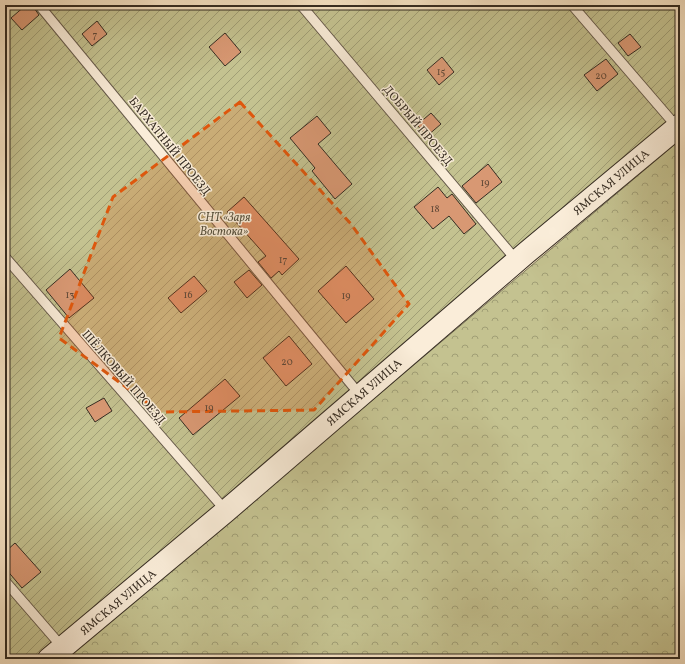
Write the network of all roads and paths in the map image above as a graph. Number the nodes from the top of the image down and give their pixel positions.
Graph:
1 (39, 5) edge
2 (301, 5) edge
3 (572, 5) edge
4 (679, 126) edge
5 (5, 257) edge
6 (517, 261) junction
7 (360, 395) junction
8 (226, 512) junction
9 (5, 581) edge
10 (56, 653) edge

1 - 7 lane, БАРХАТНЫЙ ПРОЕЗД
2 - 6 lane, ДОБРЫЙ ПРОЕЗД
3 - 4 lane
4 - 6 street, ЯМСКАЯ УЛИЦА
5 - 8 lane, ШЁЛКОВЫЙ ПРОЕЗД
6 - 7 street, ЯМСКАЯ УЛИЦА
7 - 8 street, ЯМСКАЯ УЛИЦА
8 - 10 street, ЯМСКАЯ УЛИЦА
9 - 10 lane

